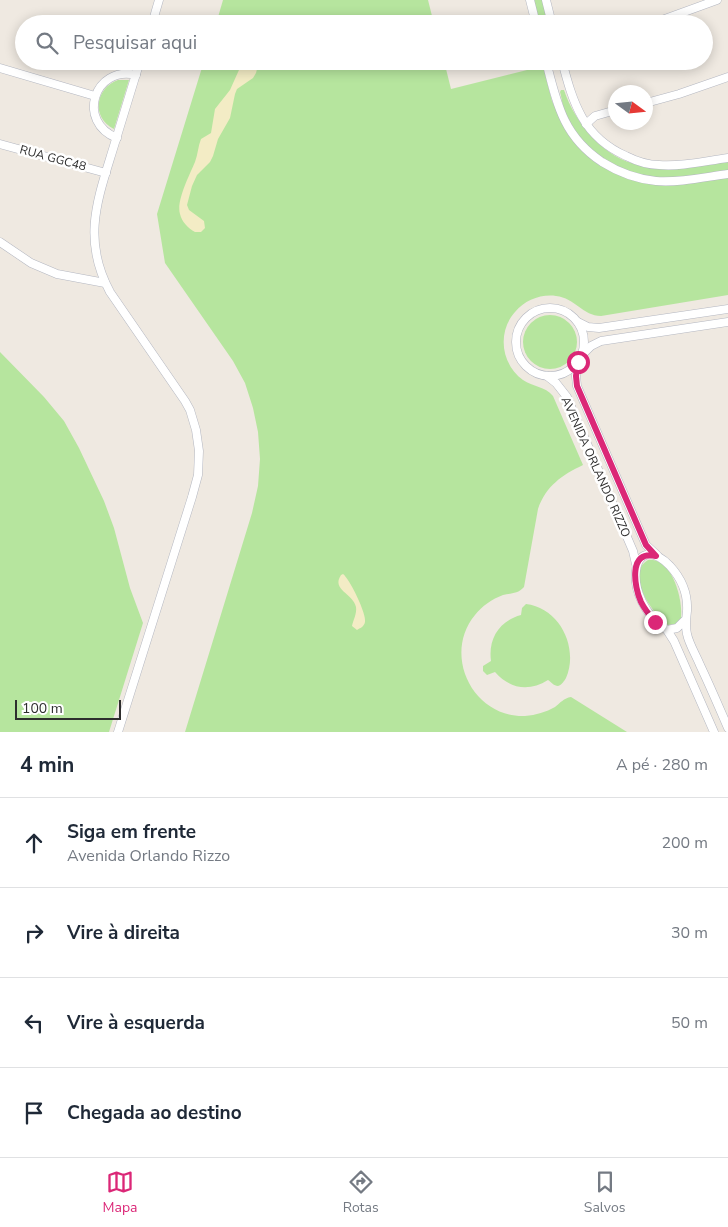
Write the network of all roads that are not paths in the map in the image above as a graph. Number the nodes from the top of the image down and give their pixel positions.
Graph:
1 (159, 0) edge
2 (530, 0) edge
3 (546, 0) edge
4 (717, 0) edge
5 (155, 15) edge
6 (534, 15) edge
7 (550, 15) edge
8 (676, 15) edge
9 (0, 68) edge
10 (137, 70) edge
11 (548, 70) edge
12 (564, 70) edge
13 (136, 75) junction
14 (728, 77) edge
15 (568, 85) junction
16 (553, 89) junction
17 (95, 96) junction
18 (653, 101) edge
19 (608, 112) edge
20 (586, 124) junction
21 (117, 138) junction
22 (0, 145) edge
23 (728, 158) edge
24 (106, 173) junction
25 (728, 174) edge
26 (0, 242) edge
27 (105, 283) junction
28 (728, 309) edge
29 (577, 321) junction
30 (728, 322) edge
31 (579, 359) junction
32 (547, 376) junction
33 (656, 556) junction
34 (636, 564) junction
35 (686, 619) junction
36 (667, 630) junction
37 (728, 728) edge
38 (118, 732) edge
39 (714, 732) edge

1 - 5 street
2 - 6 street
3 - 7 street
4 - 8 street
9 - 17 street
10 - 13 street
11 - 16 street
12 - 15 street
13 - 17 street
13 - 21 street
14 - 18 street
15 - 16 street
15 - 20 street
16 - 25 street
17 - 21 street
19 - 20 street
20 - 23 street
21 - 24 street
22 - 24 street, RUA GGC48
24 - 27 street
26 - 27 street
27 - 38 street
28 - 29 street
29 - 31 street
29 - 32 street
30 - 31 street
31 - 32 street
31 - 33 street, AVENIDA ORLANDO RIZZO
32 - 34 street, AVENIDA ORLANDO RIZZO
33 - 34 street
33 - 35 street
34 - 36 street
35 - 36 street
35 - 37 street
36 - 39 street

